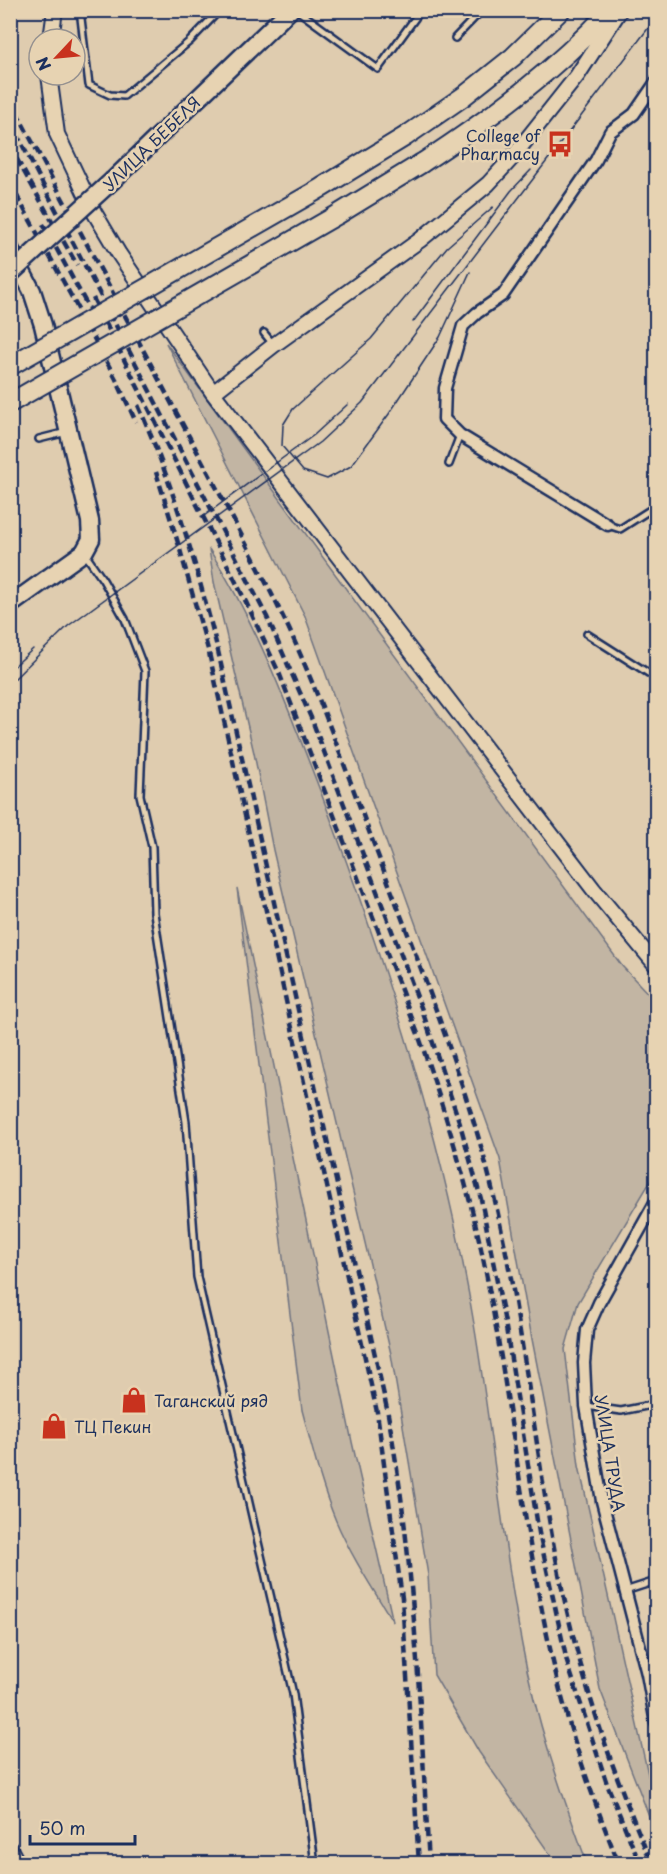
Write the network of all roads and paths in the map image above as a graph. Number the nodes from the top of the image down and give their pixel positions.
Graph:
1 (55, 10) edge
2 (80, 10) edge
3 (214, 10) edge
4 (290, 10) edge
5 (297, 10) edge
6 (421, 10) edge
7 (482, 10) edge
8 (561, 10) edge
9 (611, 10) edge
10 (620, 10) edge
11 (53, 27) edge
12 (455, 38) dead end
13 (657, 82) edge
14 (51, 87) edge
15 (10, 249) edge
16 (10, 274) edge
17 (264, 333) dead end
18 (274, 345) junction
19 (10, 366) edge
20 (213, 393) junction
21 (10, 403) edge
22 (68, 431) junction
23 (460, 435) junction
24 (39, 439) dead end
25 (449, 464) dead end
26 (657, 506) edge
27 (608, 525) joint
28 (84, 552) junction
29 (10, 605) edge
30 (587, 634) dead end
31 (657, 678) edge
32 (657, 964) edge
33 (657, 1201) edge
34 (657, 1404) edge
35 (586, 1406) junction
36 (657, 1581) edge
37 (625, 1591) junction
38 (657, 1723) edge
39 (10, 1849) edge
40 (18, 1863) edge
41 (315, 1863) edge

1 - 11 street
2 - 3 lane
4 - 16 main road, УЛИЦА БЕБЕЛЯ, bridge
5 - 6 lane
7 - 12 lane
8 - 19 main road, bridge
9 - 21 main road, bridge
10 - 18 street
13 - 23 street
14 - 20 street
15 - 22 main road
17 - 18 lane
18 - 20 street
20 - 32 street
22 - 24 lane
22 - 28 main road
23 - 25 lane
23 - 27 street
26 - 27 lane
28 - 29 main road
28 - 41 lane
30 - 31 lane
33 - 35 street, УЛИЦА ТРУДА
34 - 35 lane
35 - 37 street, УЛИЦА ТРУДА
36 - 37 lane
37 - 38 street, УЛИЦА ТРУДА
39 - 40 street

